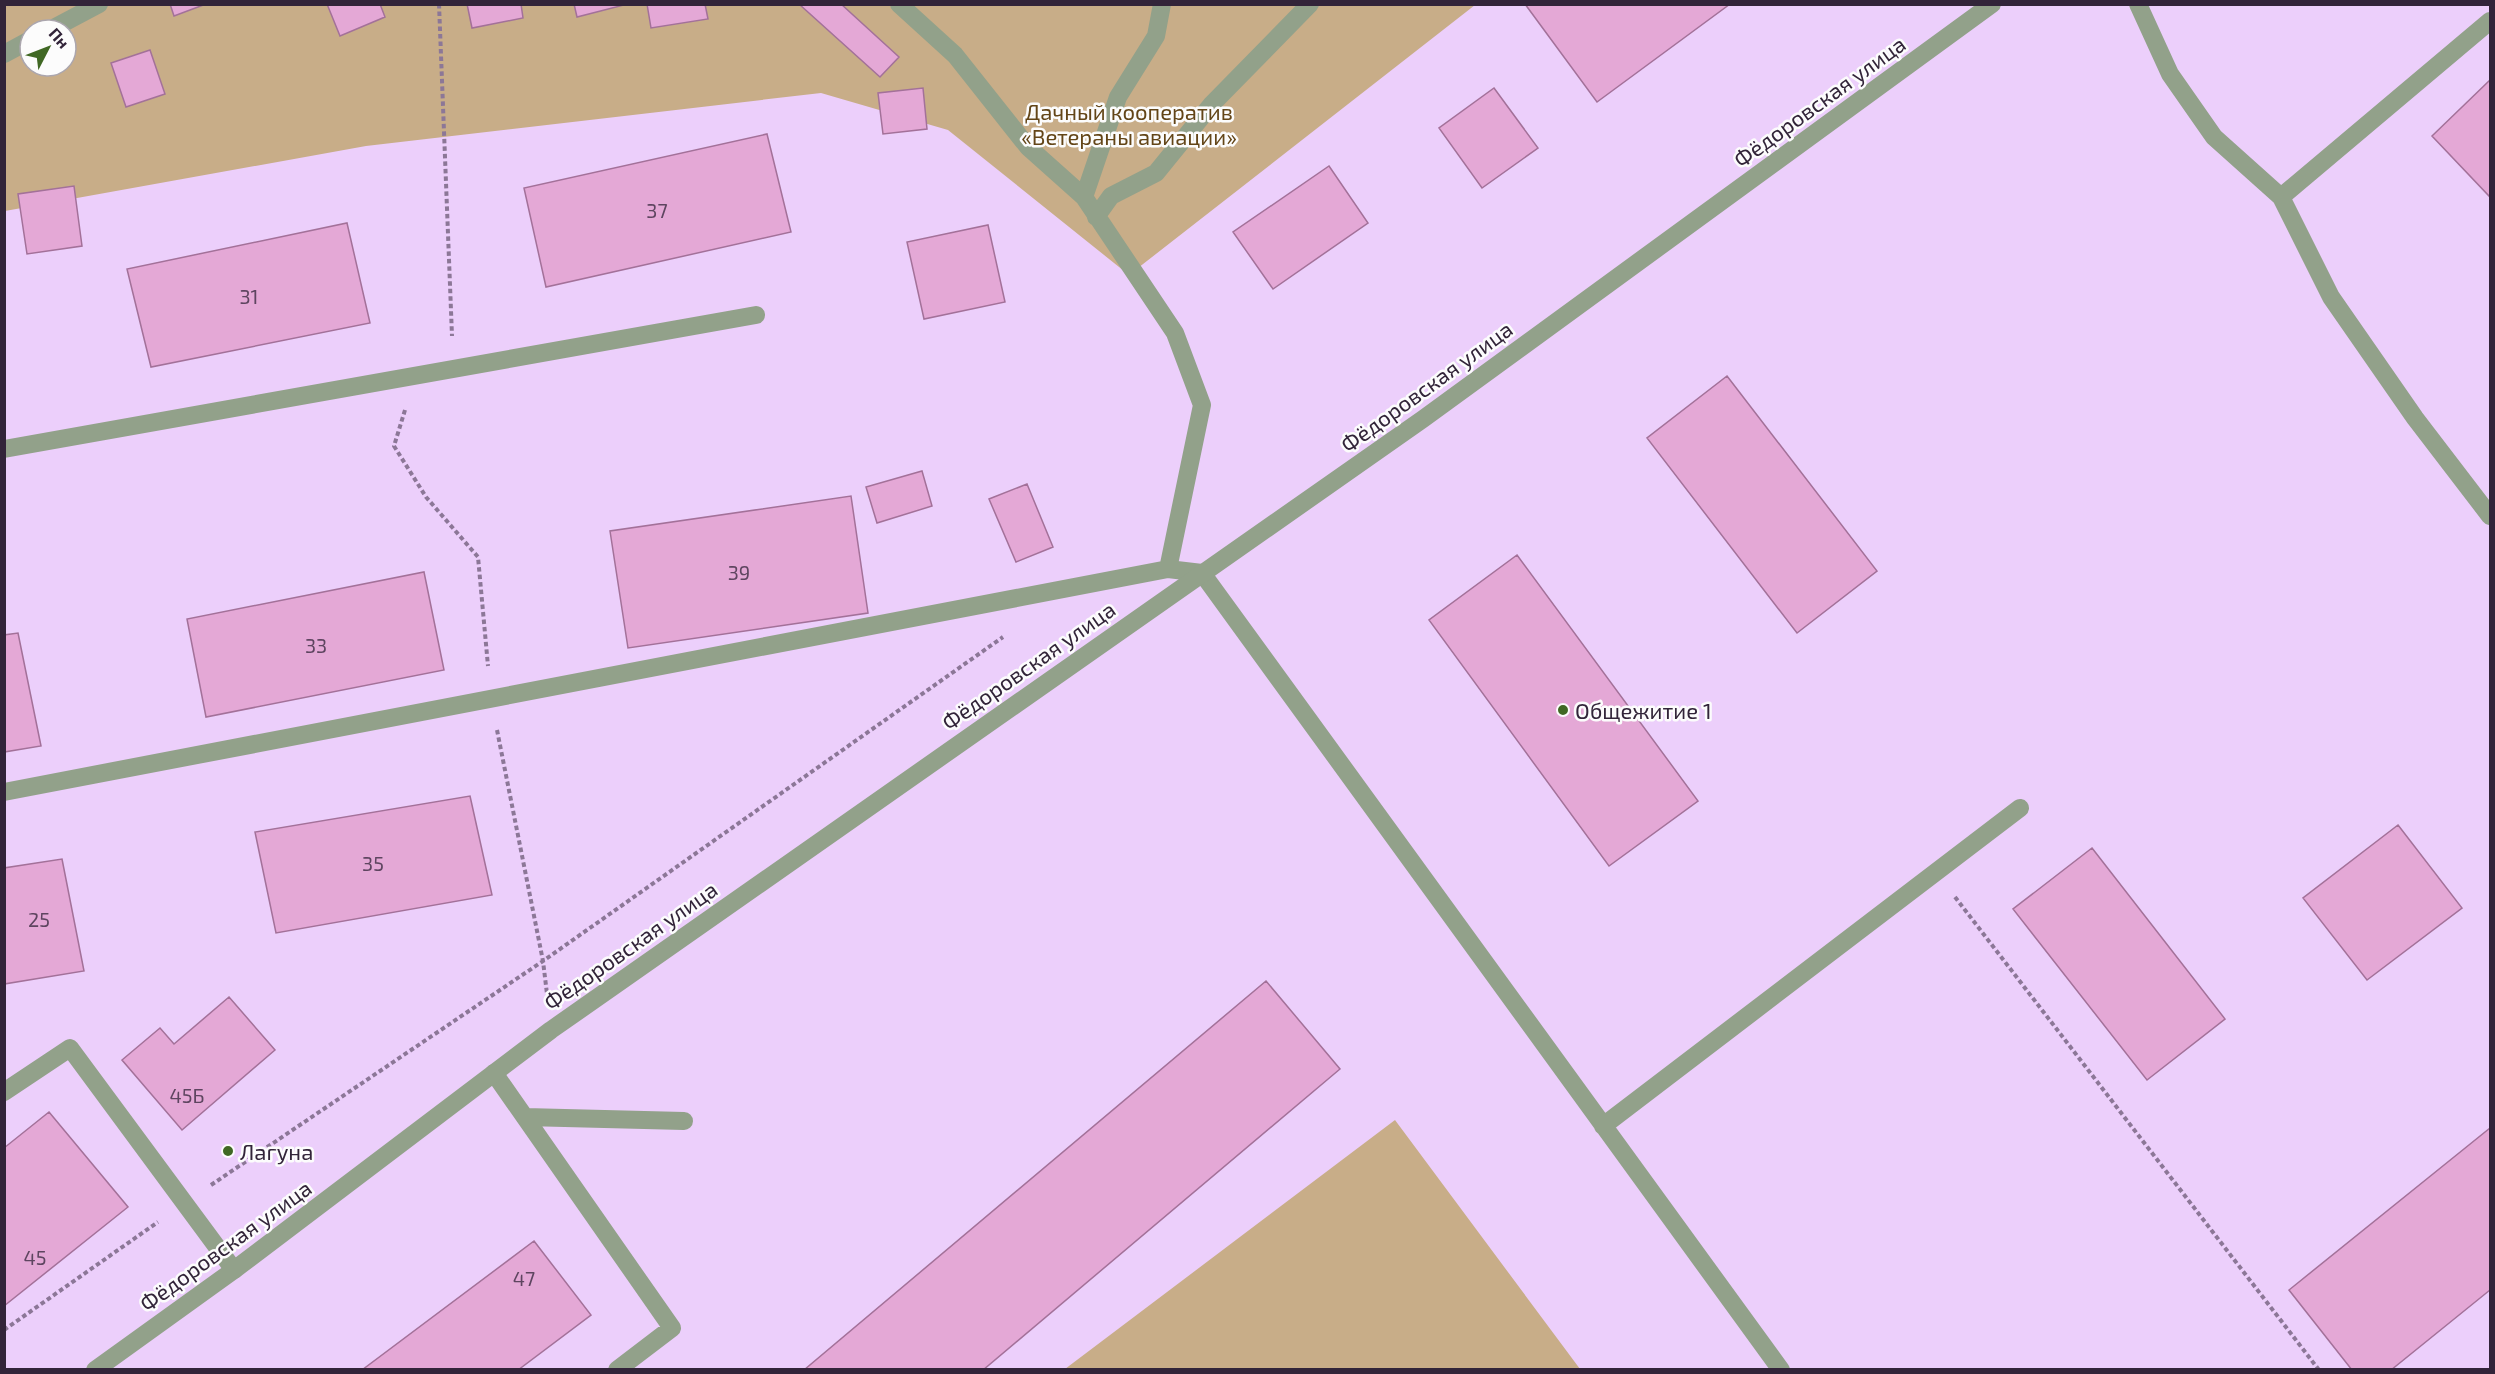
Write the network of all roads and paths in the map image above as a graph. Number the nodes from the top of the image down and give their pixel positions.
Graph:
1 (99, 4) edge
2 (439, 4) edge
3 (898, 4) edge
4 (1162, 4) edge
5 (1310, 4) edge
6 (1992, 4) edge
7 (2138, 4) edge
8 (73, 18) edge
9 (2490, 21) edge
10 (18, 46) edge
11 (4, 54) edge
12 (1084, 197) junction
13 (2281, 197) junction
14 (1096, 217) junction
15 (756, 315) dead end
16 (454, 369) junction
17 (406, 406) dead end
18 (4, 448) edge
19 (2490, 516) edge
20 (1168, 569) junction
21 (1202, 573) junction
22 (1003, 637) dead end
23 (491, 699) junction
24 (4, 792) edge
25 (2020, 808) dead end
26 (1936, 872) junction
27 (543, 961) junction
28 (551, 1030) junction
29 (494, 1073) junction
30 (4, 1092) edge
31 (525, 1117) junction
32 (684, 1121) dead end
33 (1603, 1126) junction
34 (185, 1203) junction
35 (234, 1270) junction
36 (4, 1330) edge
37 (95, 1370) edge
38 (617, 1370) edge
39 (1781, 1370) edge
40 (2319, 1370) edge

1 - 8 street
2 - 16 path
3 - 12 street
4 - 12 street
5 - 14 street
6 - 21 street, Фёдоровская улица
7 - 13 street
9 - 13 street
10 - 11 street
12 - 14 street
13 - 19 street
14 - 20 street
15 - 16 street
16 - 18 street
17 - 23 path
20 - 21 street
20 - 23 street
21 - 28 street, Фёдоровская улица
21 - 33 street
22 - 27 path
23 - 24 street
23 - 27 path
25 - 26 street
26 - 33 street
26 - 40 path
27 - 28 path
27 - 34 path
28 - 29 street, Фёдоровская улица
29 - 31 street
29 - 35 street, Фёдоровская улица
30 - 34 street
31 - 32 street
31 - 38 street
33 - 39 street
34 - 35 street
34 - 36 path
35 - 37 street, Фёдоровская улица

